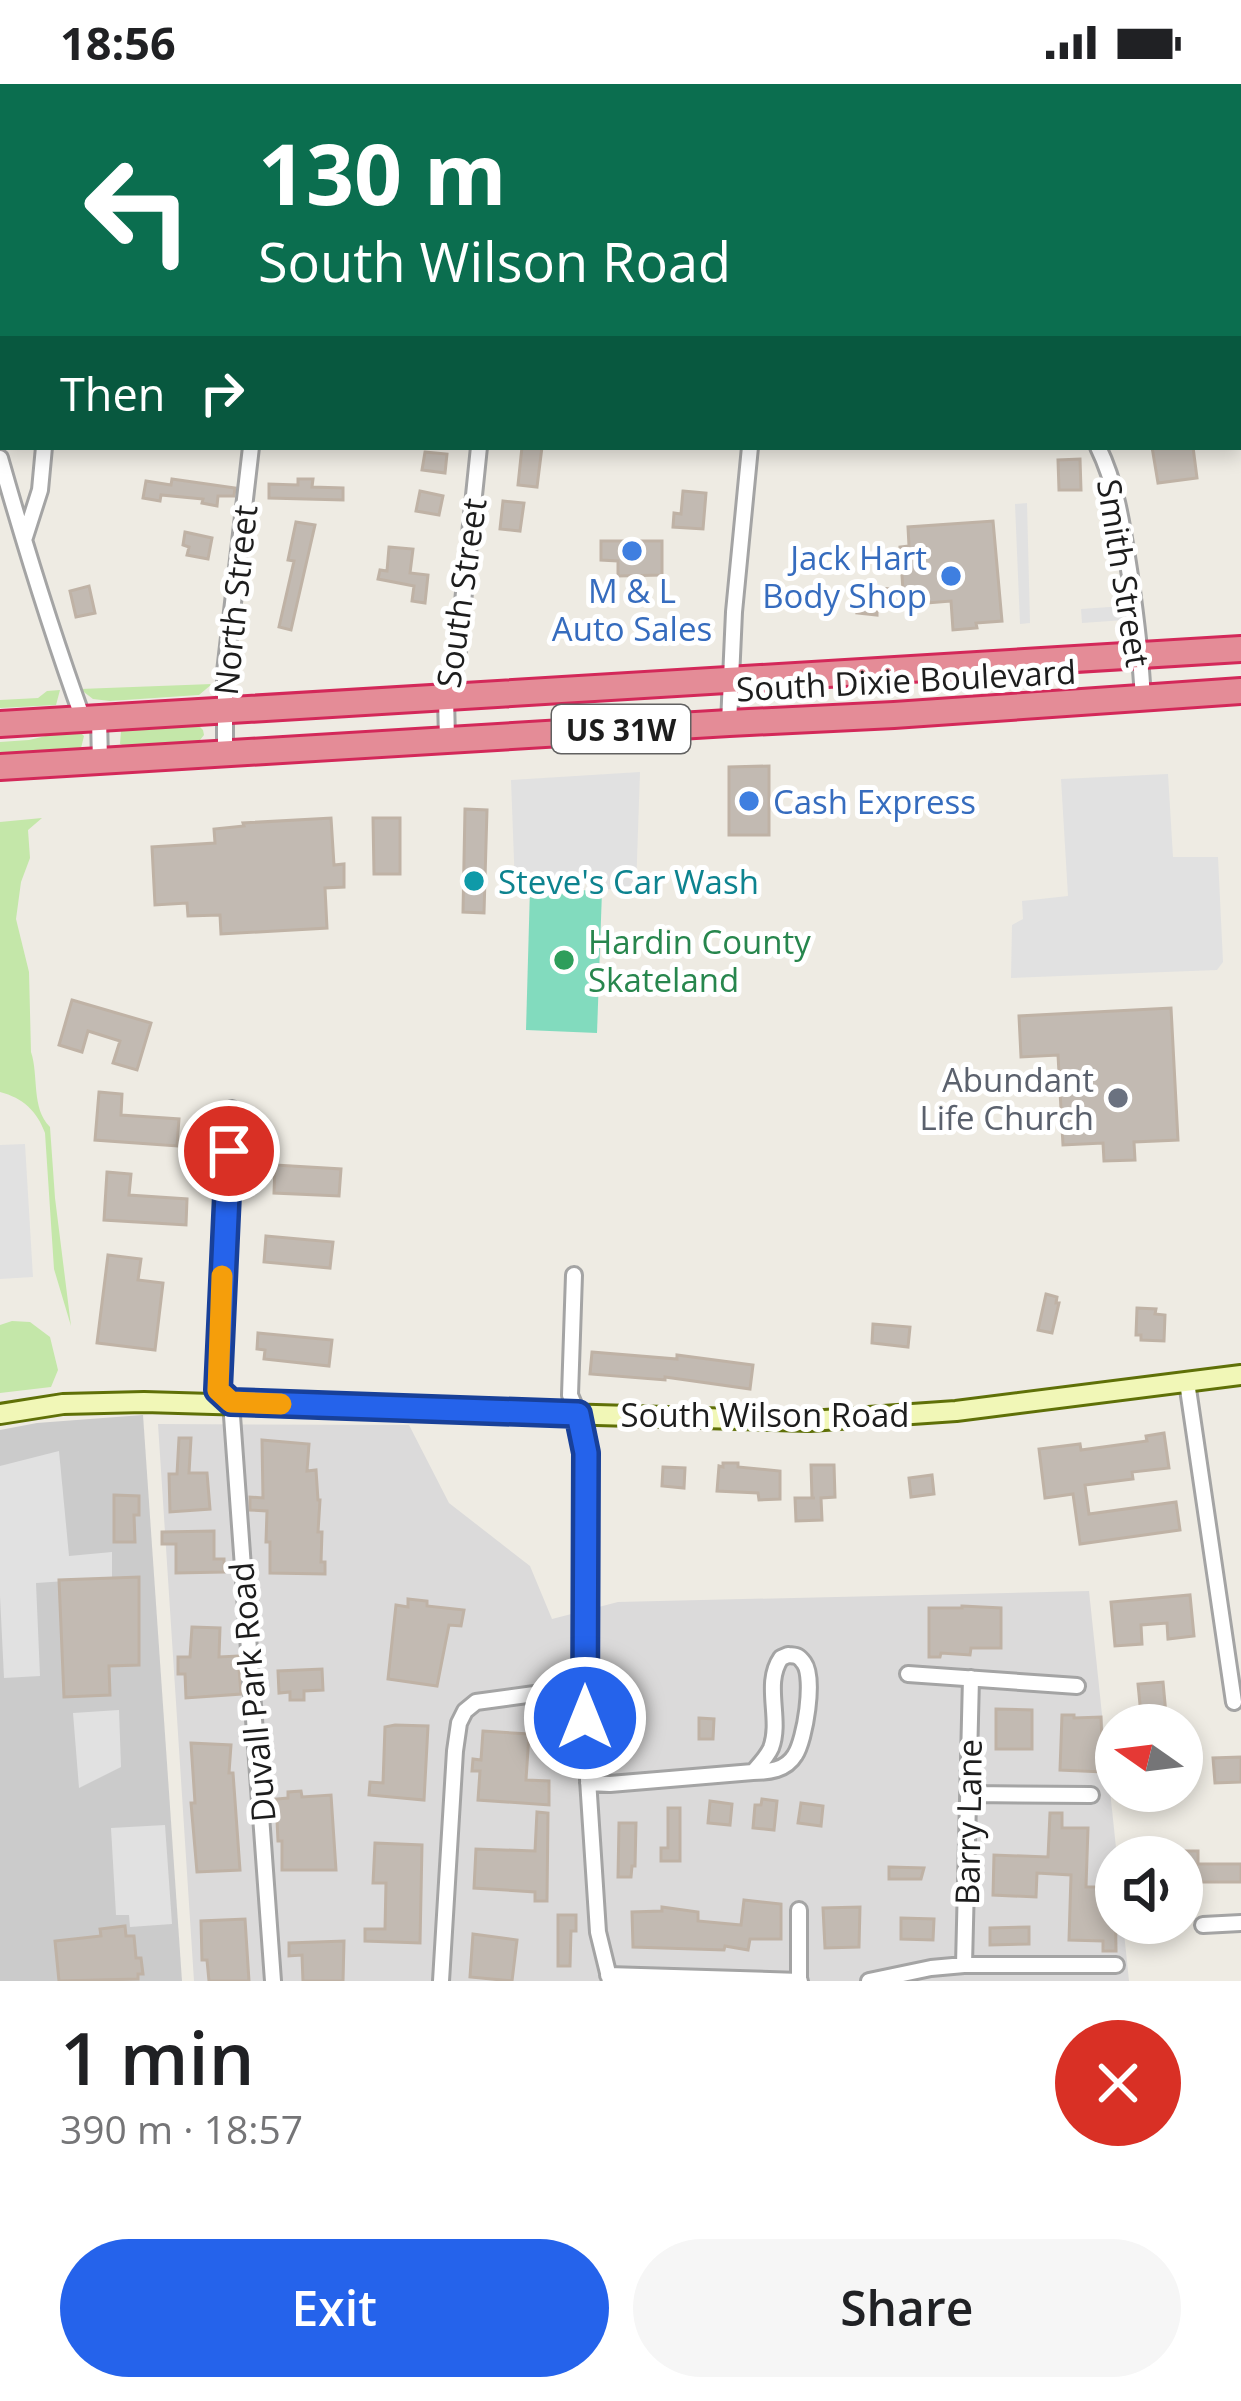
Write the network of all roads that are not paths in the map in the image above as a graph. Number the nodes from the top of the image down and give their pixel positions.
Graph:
1 (44, 450) edge
2 (251, 450) edge
3 (479, 450) edge
4 (750, 450) edge
5 (1100, 450) edge
6 (0, 458) edge
7 (24, 542) junction
8 (1241, 649) edge
9 (1141, 654) junction
10 (731, 681) junction
11 (1241, 691) edge
12 (446, 698) junction
13 (1143, 700) junction
14 (224, 710) junction
15 (91, 718) junction
16 (729, 723) junction
17 (0, 724) edge
18 (447, 740) junction
19 (225, 754) junction
20 (100, 762) junction
21 (0, 767) edge
22 (232, 1109) dead end
23 (574, 1275) dead end
24 (1241, 1375) edge
25 (1187, 1382) junction
26 (231, 1402) junction
27 (0, 1414) edge
28 (578, 1414) junction
29 (908, 1674) dead end
30 (971, 1678) junction
31 (1077, 1686) dead end
32 (585, 1687) junction
33 (1234, 1702) dead end
34 (753, 1772) junction
35 (588, 1783) junction
36 (969, 1794) junction
37 (1091, 1795) dead end
38 (800, 1910) dead end
39 (1241, 1923) edge
40 (1203, 1924) dead end
41 (964, 1965) junction
42 (1116, 1965) dead end
43 (609, 1978) edge
44 (273, 1981) edge
45 (441, 1981) edge
46 (799, 1981) edge
47 (869, 1981) edge

1 - 7 street
2 - 14 street, North Street
3 - 12 street, South Street
4 - 10 street
5 - 9 street, Smith Street
6 - 7 street
7 - 15 street
8 - 9 highway, South Dixie Boulevard / US 31W
9 - 10 highway, South Dixie Boulevard / US 31W
9 - 13 street, Smith Street
10 - 12 highway, South Dixie Boulevard / US 31W
10 - 16 street
11 - 13 highway, South Dixie Boulevard / US 31W
12 - 14 highway, South Dixie Boulevard / US 31W
12 - 18 street, South Street
13 - 16 highway, South Dixie Boulevard / US 31W
14 - 15 highway, South Dixie Boulevard / US 31W
14 - 19 street, North Street
15 - 17 highway, South Dixie Boulevard / US 31W
15 - 20 street
16 - 18 highway, South Dixie Boulevard / US 31W
18 - 19 highway, South Dixie Boulevard / US 31W
19 - 20 highway, South Dixie Boulevard / US 31W
20 - 21 highway, South Dixie Boulevard / US 31W
22 - 26 street, Duvall Park Road
23 - 28 street
24 - 25 main road, South Wilson Road
25 - 28 main road, South Wilson Road
25 - 33 street
26 - 27 main road, South Wilson Road
26 - 28 main road, South Wilson Road
26 - 44 street, Duvall Park Road
28 - 32 street
29 - 30 street
30 - 31 street
30 - 36 street, Barry Lane
32 - 35 street
32 - 45 street
34 - 34 street
34 - 35 street
35 - 43 street
36 - 37 street
36 - 41 street, Barry Lane
38 - 46 street
39 - 40 street
41 - 42 street
41 - 47 street
43 - 46 street

